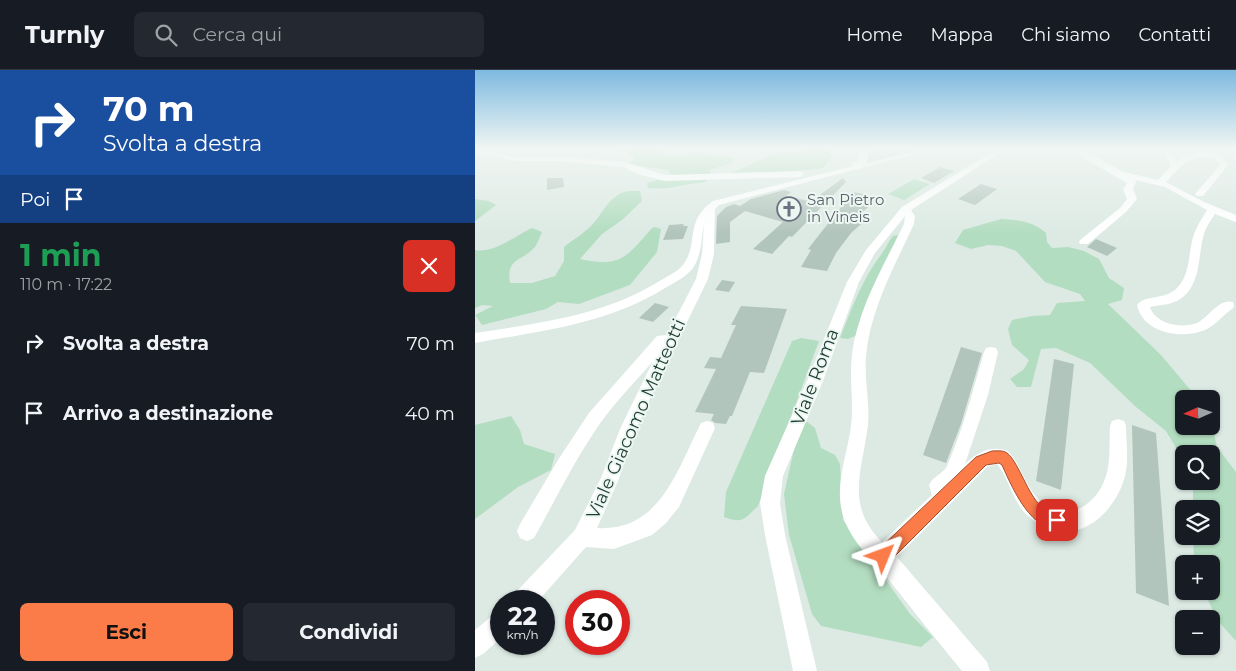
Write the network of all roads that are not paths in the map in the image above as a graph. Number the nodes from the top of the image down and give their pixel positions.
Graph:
1 (661, 177) edge
2 (701, 177) edge
3 (815, 177) edge
4 (957, 177) edge
5 (1125, 177) edge
6 (1136, 177) edge
7 (1166, 177) edge
8 (1215, 177) edge
9 (1161, 182) junction
10 (1200, 194) dead end
11 (710, 206) junction
12 (905, 209) junction
13 (1212, 210) junction
14 (1236, 219) edge
15 (1084, 242) dead end
16 (1228, 305) dead end
17 (679, 324) junction
18 (475, 338) edge
19 (991, 352) dead end
20 (1118, 426) dead end
21 (707, 428) dead end
22 (943, 498) junction
23 (527, 531) dead end
24 (582, 538) junction
25 (883, 556) junction
26 (533, 590) edge
27 (490, 633) edge
28 (475, 646) edge
29 (805, 671) edge
30 (979, 671) edge

1 - 2 street
3 - 11 street
4 - 12 street, Viale Roma
5 - 15 street
6 - 9 street
7 - 9 street
8 - 10 street
9 - 13 street
11 - 17 street, Viale Giacomo Matteotti
11 - 18 street
12 - 25 street
12 - 29 street, Viale Roma
13 - 14 street
13 - 16 street
17 - 23 street
17 - 24 street, Viale Giacomo Matteotti
19 - 22 street
20 - 22 street
21 - 24 street
22 - 25 street
24 - 26 street, Viale Giacomo Matteotti
25 - 30 street
27 - 28 street

